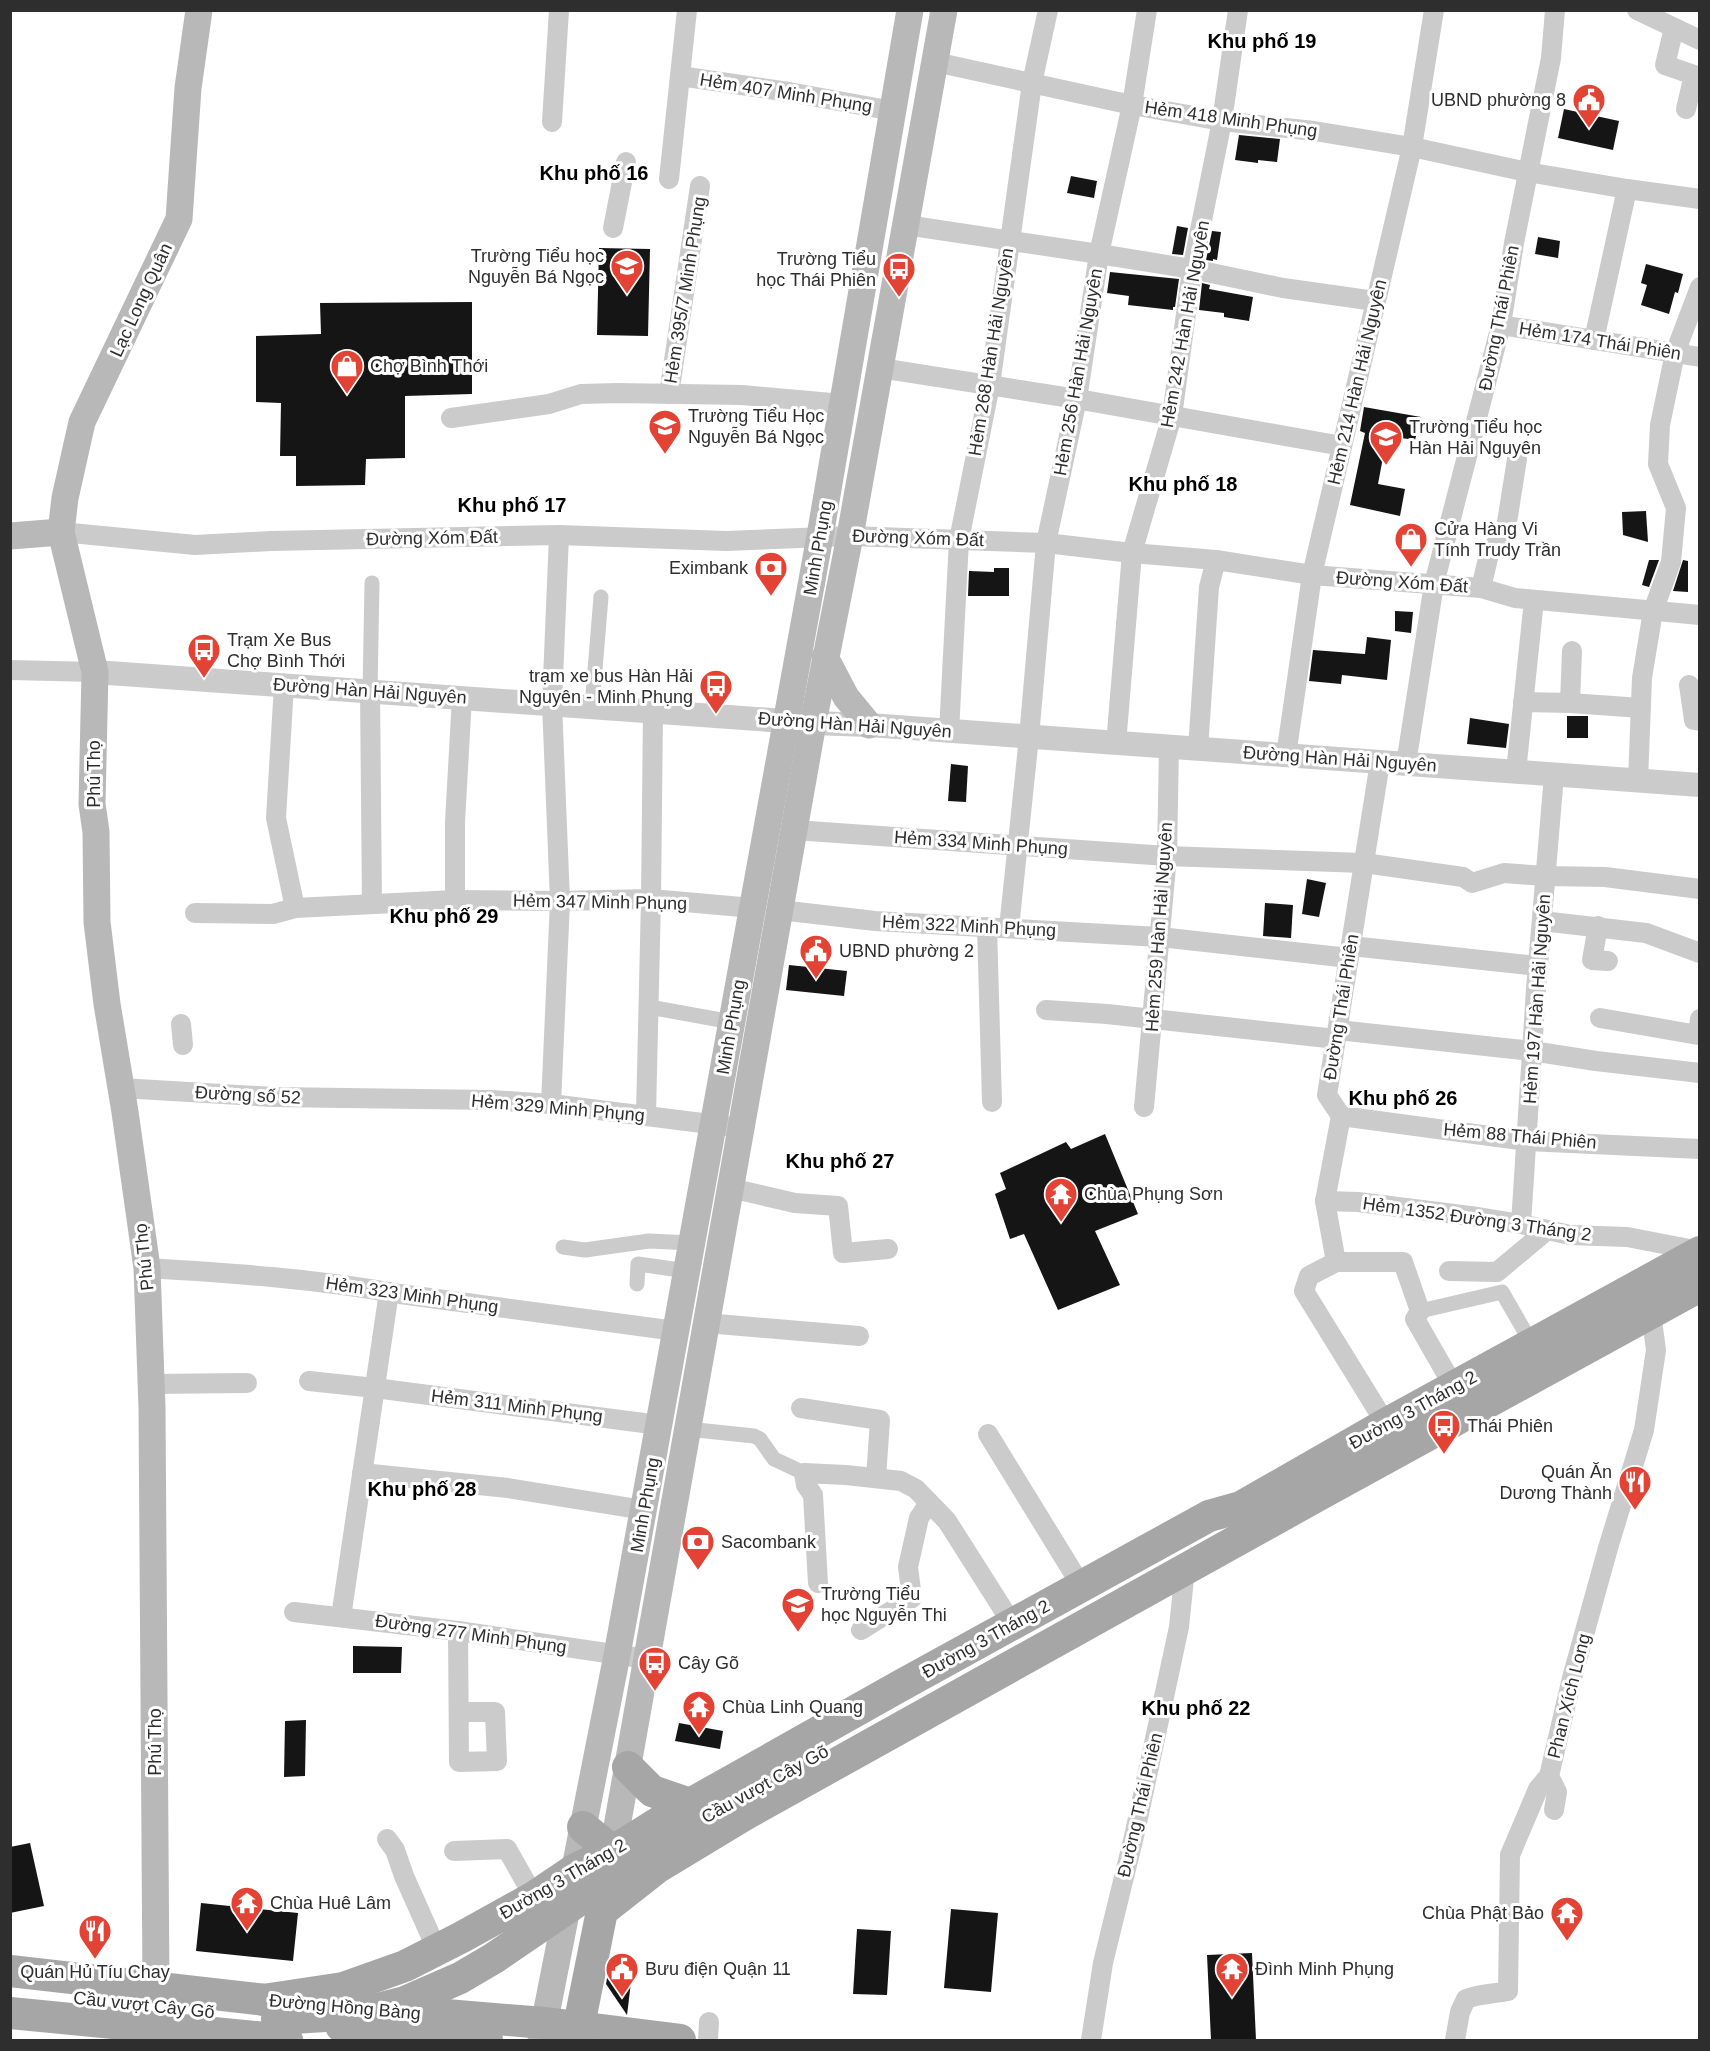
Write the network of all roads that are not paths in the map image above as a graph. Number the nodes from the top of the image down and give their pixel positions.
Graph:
1 (199, 10) edge
2 (559, 10) edge
3 (687, 10) edge
4 (910, 10) edge
5 (944, 10) edge
6 (1048, 10) edge
7 (1147, 10) edge
8 (1238, 10) edge
9 (1434, 10) edge
10 (1555, 10) edge
11 (1637, 10) edge
12 (1674, 28) junction
13 (1700, 40) edge
14 (935, 62) junction
15 (680, 76) junction
16 (1032, 83) junction
17 (1132, 105) junction
18 (1686, 109) dead end
19 (893, 111) junction
20 (1222, 121) junction
21 (552, 122) dead end
22 (1412, 147) junction
23 (626, 162) dead end
24 (1527, 172) junction
25 (669, 179) dead end
26 (700, 186) dead end
27 (1627, 189) junction
28 (1700, 199) edge
29 (906, 225) junction
30 (613, 228) dead end
31 (1009, 240) junction
32 (1099, 254) junction
33 (1192, 270) junction
34 (1700, 287) edge
35 (1375, 301) junction
36 (1501, 325) junction
37 (1594, 340) junction
38 (1675, 353) junction
39 (1700, 357) edge
40 (880, 368) junction
41 (990, 385) junction
42 (669, 394) junction
43 (1077, 399) junction
44 (843, 404) junction
45 (1172, 416) junction
46 (451, 418) dead end
47 (1342, 446) junction
48 (1517, 459) dead end
49 (61, 532) junction
50 (559, 535) junction
51 (10, 536) edge
52 (820, 536) junction
53 (850, 536) junction
54 (959, 540) junction
55 (1046, 543) junction
56 (1132, 553) junction
57 (1216, 560) junction
58 (1312, 575) junction
59 (372, 583) dead end
60 (1434, 585) junction
61 (1481, 588) junction
62 (601, 597) dead end
63 (1534, 600) junction
64 (1653, 611) junction
65 (1700, 615) edge
66 (1572, 651) dead end
67 (825, 657) junction
68 (10, 670) edge
69 (95, 672) junction
70 (284, 685) junction
71 (1689, 685) dead end
72 (370, 691) junction
73 (462, 697) junction
74 (1523, 702) junction
75 (552, 703) junction
76 (1570, 703) junction
77 (592, 706) junction
78 (1641, 708) junction
79 (653, 711) junction
80 (1700, 721) edge
81 (800, 722) junction
82 (869, 725) junction
83 (949, 732) junction
84 (1029, 737) junction
85 (1116, 744) junction
86 (1169, 747) junction
87 (1198, 749) junction
88 (1286, 756) junction
89 (1380, 762) junction
90 (1406, 764) junction
91 (1516, 772) junction
92 (1554, 774) junction
93 (1638, 781) junction
94 (1700, 785) edge
95 (794, 830) junction
96 (1018, 846) junction
97 (1167, 856) junction
98 (1364, 863) junction
99 (1545, 876) junction
100 (1700, 889) edge
101 (651, 899) junction
102 (455, 900) junction
103 (560, 901) junction
104 (372, 904) junction
105 (295, 908) junction
106 (753, 908) junction
107 (780, 910) junction
108 (195, 913) dead end
109 (1542, 921) junction
110 (1598, 926) junction
111 (987, 927) junction
112 (1009, 928) junction
113 (1160, 937) junction
114 (1350, 952) junction
115 (1700, 953) edge
116 (1608, 961) dead end
117 (1538, 966) junction
118 (649, 1007) junction
119 (1046, 1010) dead end
120 (1600, 1018) dead end
121 (1153, 1019) junction
122 (1700, 1019) edge
123 (732, 1022) junction
124 (181, 1024) dead end
125 (1337, 1035) junction
126 (183, 1045) dead end
127 (1532, 1051) junction
128 (1700, 1073) edge
129 (121, 1088) junction
130 (375, 1098) joint
131 (992, 1102) dead end
132 (551, 1104) junction
133 (1144, 1107) dead end
134 (646, 1115) junction
135 (1341, 1116) junction
136 (714, 1125) junction
137 (741, 1128) junction
138 (1527, 1141) junction
139 (1700, 1149) edge
140 (730, 1188) junction
141 (1325, 1202) junction
142 (1521, 1224) junction
143 (1546, 1231) junction
144 (692, 1243) junction
145 (563, 1247) dead end
146 (888, 1249) dead end
147 (1700, 1251) edge
148 (1336, 1262) junction
149 (147, 1268) junction
150 (687, 1271) junction
151 (1449, 1271) dead end
152 (637, 1284) dead end
153 (1700, 1286) edge
154 (389, 1292) junction
155 (1420, 1311) junction
156 (1651, 1313) junction
157 (706, 1323) junction
158 (676, 1331) junction
159 (859, 1336) dead end
160 (1532, 1344) junction
161 (309, 1381) dead end
162 (247, 1383) dead end
163 (151, 1384) junction
164 (1454, 1387) junction
165 (375, 1388) junction
166 (801, 1408) dead end
167 (1386, 1424) junction
168 (659, 1425) junction
169 (687, 1429) junction
170 (988, 1434) dead end
171 (362, 1473) junction
172 (804, 1473) junction
173 (876, 1478) junction
174 (929, 1503) junction
175 (1241, 1507) junction
176 (644, 1510) junction
177 (1185, 1569) junction
178 (818, 1583) dead end
179 (1082, 1587) junction
180 (294, 1612) dead end
181 (341, 1617) junction
182 (1012, 1625) junction
183 (861, 1630) dead end
184 (458, 1631) junction
185 (617, 1655) junction
186 (647, 1659) junction
187 (459, 1712) dead end
188 (628, 1767) junction
189 (1549, 1776) junction
190 (690, 1804) junction
191 (1554, 1810) dead end
192 (583, 1827) junction
193 (387, 1839) dead end
194 (454, 1851) dead end
195 (613, 1851) junction
196 (574, 1870) junction
197 (650, 1873) junction
198 (534, 1897) junction
199 (602, 1911) junction
200 (437, 1950) junction
201 (10, 1971) edge
202 (156, 1988) junction
203 (10, 1990) edge
204 (379, 2010) junction
205 (10, 2013) edge
206 (276, 2020) edge
207 (542, 2032) edge
208 (10, 2034) edge
209 (578, 2034) edge
210 (72, 2040) edge
211 (388, 2040) edge
212 (487, 2040) edge
213 (680, 2040) edge
214 (1091, 2040) edge
215 (1455, 2040) edge

1 - 49 main road, Lạc Long Quân
2 - 21 street
3 - 15 street
4 - 19 main road, Minh Phụng
5 - 14 main road, Minh Phụng
6 - 16 street, Hẻm 268 Hàn Hải Nguyên
7 - 17 street, Hẻm 256 Hàn Hải Nguyên
8 - 20 street, Hẻm 242 Hàn Hải Nguyên
9 - 22 street, Hẻm 214 Hàn Hải Nguyên
10 - 24 street, Đường Thái Phiên
11 - 12 street
12 - 13 street
12 - 18 street
14 - 16 street, Hẻm 418 Minh Phụng
14 - 29 main road, Minh Phụng
15 - 19 street, Hẻm 407 Minh Phụng
15 - 25 street
16 - 17 street, Hẻm 418 Minh Phụng
16 - 31 street, Hẻm 268 Hàn Hải Nguyên
17 - 20 street, Hẻm 418 Minh Phụng
17 - 32 street, Hẻm 256 Hàn Hải Nguyên
19 - 44 main road, Minh Phụng
20 - 22 street, Hẻm 418 Minh Phụng
20 - 33 street, Hẻm 242 Hàn Hải Nguyên
22 - 24 street, Hẻm 418 Minh Phụng
22 - 35 street, Hẻm 214 Hàn Hải Nguyên
23 - 30 street
24 - 27 street, Hẻm 418 Minh Phụng
24 - 36 street, Đường Thái Phiên
26 - 42 street, Hẻm 395/7 Minh Phụng
27 - 28 street, Hẻm 418 Minh Phụng
27 - 37 street
29 - 31 street
29 - 40 main road, Minh Phụng
31 - 32 street
31 - 41 street, Hẻm 268 Hàn Hải Nguyên
32 - 33 street
32 - 43 street, Hẻm 256 Hàn Hải Nguyên
33 - 35 street
33 - 45 street, Hẻm 242 Hàn Hải Nguyên
34 - 38 street
35 - 47 street, Hẻm 214 Hàn Hải Nguyên
36 - 37 street, Hẻm 174 Thái Phiên
36 - 60 street, Đường Thái Phiên
37 - 38 street, Hẻm 174 Thái Phiên
38 - 39 street, Hẻm 174 Thái Phiên
38 - 64 street
40 - 41 street
40 - 53 main road, Minh Phụng
41 - 43 street
41 - 54 street, Hẻm 268 Hàn Hải Nguyên
42 - 44 street
42 - 46 street
43 - 45 street
43 - 55 street, Hẻm 256 Hàn Hải Nguyên
44 - 52 main road, Minh Phụng
45 - 47 street
45 - 56 street, Hẻm 242 Hàn Hải Nguyên
47 - 58 street, Hẻm 214 Hàn Hải Nguyên
48 - 61 street
49 - 50 street, Đường Xóm Đất
49 - 51 main road
49 - 69 main road, Phú Thọ
50 - 52 street, Đường Xóm Đất
50 - 75 street
52 - 53 street, Đường Xóm Đất
52 - 81 main road, Minh Phụng
53 - 54 street, Đường Xóm Đất
53 - 67 main road, Minh Phụng
54 - 55 street, Đường Xóm Đất
54 - 83 street, Hẻm 268 Hàn Hải Nguyên
55 - 56 street, Đường Xóm Đất
55 - 84 street, Hẻm 256 Hàn Hải Nguyên
56 - 57 street, Đường Xóm Đất
56 - 85 street, Hẻm 242 Hàn Hải Nguyên
57 - 58 street, Đường Xóm Đất
57 - 87 street
58 - 60 street, Đường Xóm Đất
58 - 88 street, Hẻm 214 Hàn Hải Nguyên
59 - 72 street
60 - 61 street, Đường Xóm Đất
60 - 90 street, Đường Thái Phiên
61 - 63 street, Đường Xóm Đất
62 - 77 street
63 - 64 street, Đường Xóm Đất
63 - 74 street
64 - 65 street, Đường Xóm Đất
64 - 78 street
66 - 76 street
67 - 81 main road, Minh Phụng
67 - 82 main road
68 - 69 street, Đường Hàn Hải Nguyên
69 - 70 street, Đường Hàn Hải Nguyên
69 - 129 main road, Phú Thọ
70 - 72 street, Đường Hàn Hải Nguyên
70 - 105 street
71 - 80 street
72 - 73 street, Đường Hàn Hải Nguyên
72 - 104 street
73 - 75 street, Đường Hàn Hải Nguyên
73 - 102 street
74 - 76 street
74 - 91 street
75 - 77 street, Đường Hàn Hải Nguyên
75 - 103 street
76 - 78 street
77 - 79 street, Đường Hàn Hải Nguyên
78 - 93 street
79 - 81 street, Đường Hàn Hải Nguyên
79 - 101 street
81 - 82 street, Đường Hàn Hải Nguyên
81 - 95 main road, Minh Phụng
81 - 106 main road, Minh Phụng
82 - 83 street, Đường Hàn Hải Nguyên
83 - 84 street, Đường Hàn Hải Nguyên
84 - 85 street, Đường Hàn Hải Nguyên
84 - 96 street, Hẻm 256 Hàn Hải Nguyên
85 - 86 street, Đường Hàn Hải Nguyên
86 - 87 street, Đường Hàn Hải Nguyên
86 - 97 street, Hẻm 259 Hàn Hải Nguyên
87 - 88 street, Đường Hàn Hải Nguyên
88 - 89 street, Đường Hàn Hải Nguyên
89 - 90 street, Đường Hàn Hải Nguyên
89 - 98 street, Đường Thái Phiên
90 - 91 street, Đường Hàn Hải Nguyên
91 - 92 street, Đường Hàn Hải Nguyên
92 - 93 street, Đường Hàn Hải Nguyên
92 - 99 street, Hẻm 197 Hàn Hải Nguyên
93 - 94 street, Đường Hàn Hải Nguyên
95 - 96 street, Hẻm 334 Minh Phụng
95 - 107 main road, Minh Phụng
96 - 97 street, Hẻm 334 Minh Phụng
96 - 112 street, Hẻm 256 Hàn Hải Nguyên
97 - 98 street, Hẻm 334 Minh Phụng
97 - 113 street, Hẻm 259 Hàn Hải Nguyên
98 - 99 street, Hẻm 334 Minh Phụng
98 - 114 street, Đường Thái Phiên
99 - 100 street, Hẻm 334 Minh Phụng
99 - 109 street, Hẻm 197 Hàn Hải Nguyên
101 - 103 street, Hẻm 347 Minh Phụng
101 - 106 street, Hẻm 347 Minh Phụng
101 - 118 street
102 - 103 street, Hẻm 347 Minh Phụng
102 - 104 street, Hẻm 347 Minh Phụng
103 - 132 street
104 - 105 street, Hẻm 347 Minh Phụng
105 - 108 street, Hẻm 347 Minh Phụng
106 - 123 main road, Minh Phụng
107 - 111 street, Hẻm 322 Minh Phụng
107 - 137 main road, Minh Phụng
109 - 110 street
109 - 117 street, Hẻm 197 Hàn Hải Nguyên
110 - 115 street
110 - 116 street
111 - 112 street, Hẻm 322 Minh Phụng
111 - 131 street
112 - 113 street, Hẻm 322 Minh Phụng
113 - 114 street, Hẻm 322 Minh Phụng
113 - 121 street, Hẻm 259 Hàn Hải Nguyên
114 - 117 street, Hẻm 322 Minh Phụng
114 - 125 street, Đường Thái Phiên
117 - 127 street, Hẻm 197 Hàn Hải Nguyên
118 - 123 street
118 - 134 street
119 - 121 street
120 - 122 street
121 - 125 street
121 - 133 street, Hẻm 259 Hàn Hải Nguyên
123 - 136 main road, Minh Phụng
124 - 126 street
125 - 127 street
125 - 135 street, Đường Thái Phiên
127 - 128 street
127 - 138 street, Hẻm 197 Hàn Hải Nguyên
129 - 130 street, Đường số 52
129 - 149 main road, Phú Thọ
130 - 132 street, Hẻm 329 Minh Phụng
132 - 134 street, Hẻm 329 Minh Phụng
134 - 136 street, Hẻm 329 Minh Phụng
135 - 138 street, Hẻm 88 Thái Phiên
135 - 141 street
136 - 137 street, Hẻm 329 Minh Phụng
136 - 144 main road, Minh Phụng
137 - 140 main road, Minh Phụng
138 - 139 street, Hẻm 88 Thái Phiên
138 - 142 street, Hẻm 197 Hàn Hải Nguyên
140 - 146 street
140 - 157 main road, Minh Phụng
141 - 142 street, Hẻm 1352 Đường 3 Tháng 2
141 - 148 street
142 - 143 street, Hẻm 1352 Đường 3 Tháng 2
143 - 147 street, Hẻm 1352 Đường 3 Tháng 2
143 - 151 street
144 - 145 street
144 - 150 main road, Minh Phụng
147 - 160 main road, Đường 3 Tháng 2
148 - 155 street
148 - 167 street
149 - 154 street, Hẻm 323 Minh Phụng
149 - 163 main road, Phú Thọ
150 - 152 street
150 - 158 main road, Minh Phụng
153 - 156 main road, Đường 3 Tháng 2
154 - 158 street, Hẻm 323 Minh Phụng
154 - 165 street
155 - 160 street
155 - 164 street
156 - 177 main road, Đường 3 Tháng 2
156 - 189 street, Phan Xích Long
157 - 159 street
157 - 169 main road, Minh Phụng
158 - 168 main road, Minh Phụng
160 - 164 main road, Đường 3 Tháng 2
161 - 165 street, Hẻm 311 Minh Phụng
162 - 163 street
163 - 202 main road, Phú Thọ
164 - 167 main road, Đường 3 Tháng 2
165 - 168 street, Hẻm 311 Minh Phụng
165 - 171 street
166 - 173 street
167 - 175 main road, Đường 3 Tháng 2
168 - 176 main road, Minh Phụng
169 - 172 street
169 - 186 main road, Minh Phụng
170 - 179 street
171 - 176 street
171 - 181 street
172 - 173 street
172 - 178 street
173 - 174 street
174 - 182 street
174 - 183 street
175 - 179 main road, Đường 3 Tháng 2
175 - 206 main road, Cầu vượt Cây Gõ, bridge
176 - 185 main road, Minh Phụng
177 - 197 main road, Đường 3 Tháng 2
177 - 214 street, Đường Thái Phiên
179 - 182 main road, Đường 3 Tháng 2
180 - 181 street, Đường 277 Minh Phụng
181 - 184 street, Đường 277 Minh Phụng
182 - 190 main road, Đường 3 Tháng 2
184 - 185 street, Đường 277 Minh Phụng
184 - 187 street
185 - 186 street, Đường 277 Minh Phụng
185 - 192 main road, Minh Phụng
186 - 188 main road, Minh Phụng
188 - 190 main road
188 - 195 main road, Minh Phụng
189 - 191 street
189 - 215 street, Phan Xích Long
190 - 195 main road, Đường 3 Tháng 2
192 - 195 main road
192 - 196 main road, Minh Phụng
193 - 200 street
194 - 198 street
195 - 196 main road, Đường 3 Tháng 2
195 - 197 main road
195 - 199 main road, Minh Phụng
196 - 198 main road, Đường 3 Tháng 2
196 - 207 main road, Minh Phụng
197 - 199 main road, Đường 3 Tháng 2
198 - 200 main road, Đường 3 Tháng 2
199 - 209 main road, Minh Phụng
200 - 206 main road, Đường 3 Tháng 2
201 - 202 main road, Đường Hồng Bàng
202 - 206 main road, Đường Hồng Bàng
203 - 206 main road, Cầu vượt Cây Gõ
204 - 206 main road, Đường Hồng Bàng
204 - 207 main road, Đường Hồng Bàng
204 - 211 main road
205 - 206 main road, Cầu vượt Cây Gõ
206 - 212 main road, Cầu vượt Cây Gõ, bridge
207 - 209 main road, Đường Hồng Bàng
208 - 210 main road
209 - 213 main road, Đường Hồng Bàng

